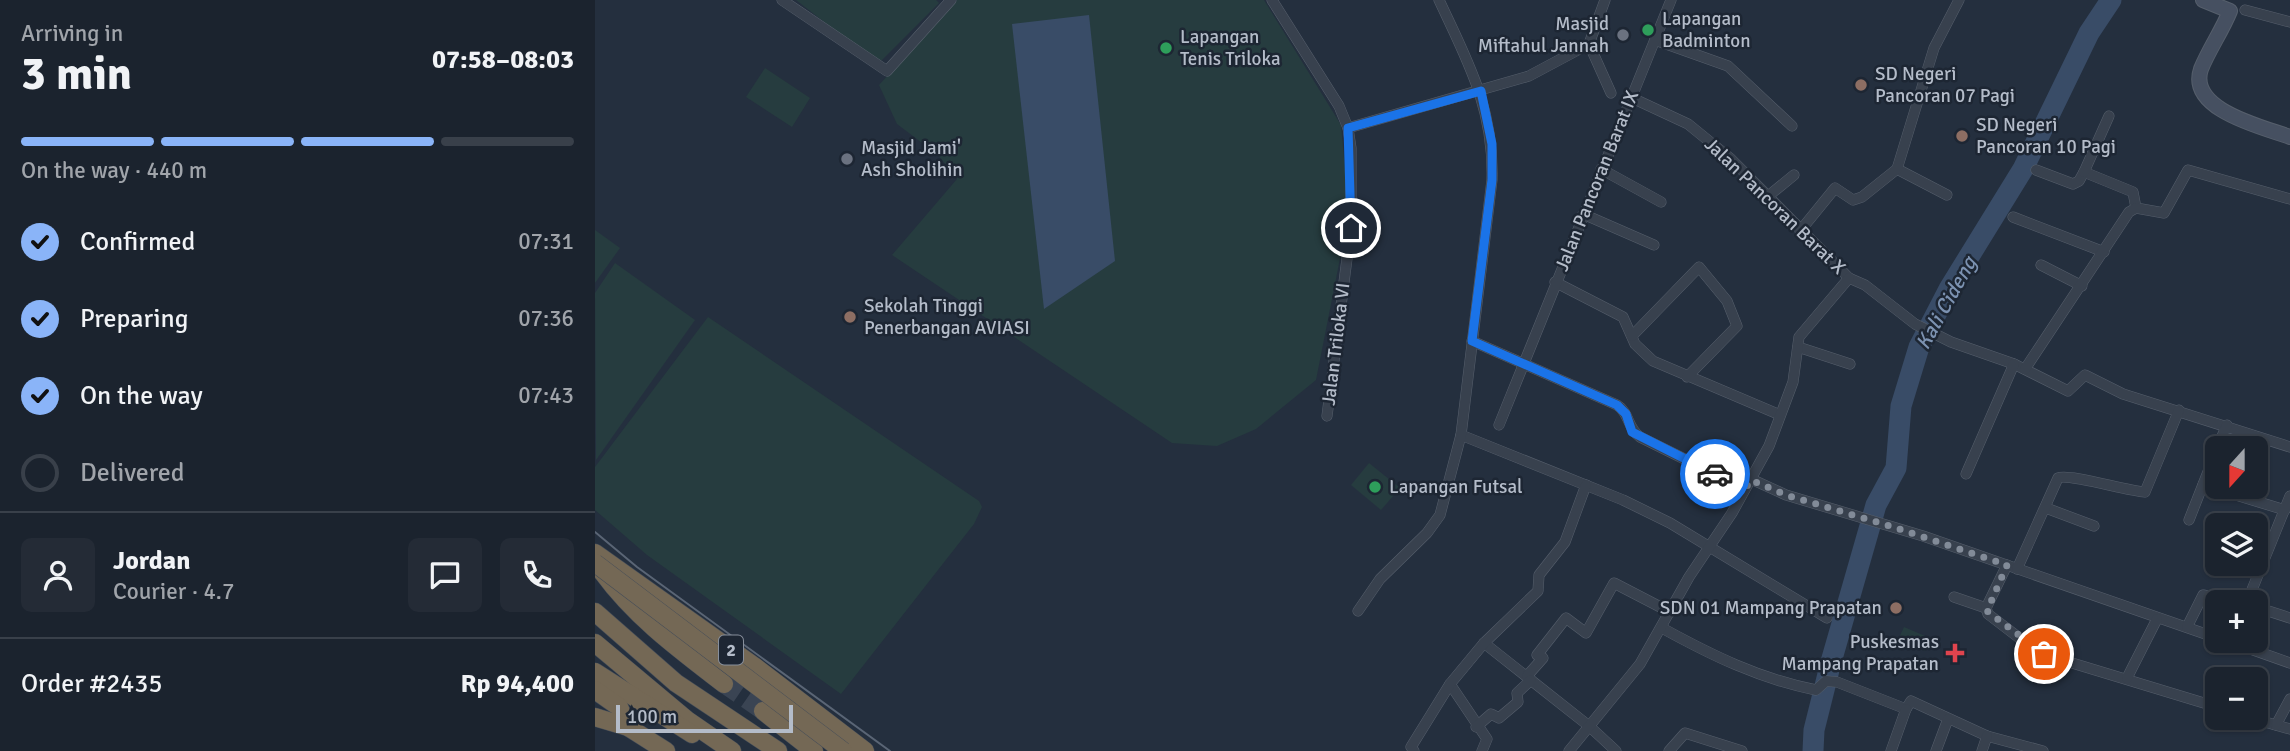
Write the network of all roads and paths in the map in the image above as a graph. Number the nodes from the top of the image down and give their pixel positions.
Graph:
1 (782, 0) edge
2 (951, 0) edge
3 (1272, 0) edge
4 (1439, 0) edge
5 (1605, 0) edge
6 (1671, 0) edge
7 (1959, 0) edge
8 (2203, 0) edge
9 (2248, 5) edge
10 (2230, 11) junction
11 (2290, 22) edge
12 (1655, 40) junction
13 (1589, 44) junction
14 (1481, 91) junction
15 (1611, 93) dead end
16 (1630, 97) junction
17 (2109, 116) dead end
18 (1792, 126) dead end
19 (1348, 128) junction
20 (2290, 137) edge
21 (1601, 169) junction
22 (1897, 170) junction
23 (2036, 170) dead end
24 (2084, 172) junction
25 (1794, 175) dead end
26 (1947, 195) dead end
27 (1767, 197) junction
28 (2290, 199) edge
29 (1661, 202) dead end
30 (2136, 208) junction
31 (1583, 214) junction
32 (2013, 217) dead end
33 (1800, 231) junction
34 (1654, 245) dead end
35 (2104, 252) junction
36 (2041, 265) dead end
37 (1849, 278) junction
38 (1555, 282) junction
39 (2082, 286) junction
40 (1632, 336) junction
41 (1472, 341) junction
42 (1798, 347) junction
43 (1523, 361) junction
44 (1850, 364) dead end
45 (2014, 364) junction
46 (2025, 369) junction
47 (1687, 377) junction
48 (2179, 410) junction
49 (1780, 415) junction
50 (1327, 416) dead end
51 (1499, 425) dead end
52 (2227, 425) junction
53 (1461, 435) junction
54 (2222, 436) edge
55 (2290, 447) edge
56 (1966, 474) dead end
57 (2205, 480) edge
58 (1748, 484) junction
59 (1586, 485) junction
60 (2203, 485) junction
61 (2290, 496) edge
62 (2046, 508) junction
63 (2285, 510) junction
64 (2189, 520) dead end
65 (2094, 526) dead end
66 (1711, 546) junction
67 (595, 553) edge
68 (595, 562) edge
69 (2012, 567) junction
70 (2251, 590) edge
71 (2205, 595) edge
72 (1954, 597) dead end
73 (1986, 608) junction
74 (1358, 611) dead end
75 (2268, 611) edge
76 (595, 612) edge
77 (1670, 612) junction
78 (1827, 618) dead end
79 (2290, 618) edge
80 (2157, 619) junction
81 (2187, 627) junction
82 (1662, 628) junction
83 (2205, 634) edge
84 (595, 643) edge
85 (1484, 643) junction
86 (2262, 653) edge
87 (2290, 663) edge
88 (595, 672) edge
89 (1529, 678) junction
90 (2127, 678) junction
91 (724, 684) tunnel mouth
92 (1450, 684) junction
93 (597, 692) edge
94 (2290, 699) edge
95 (2205, 703) edge
96 (1906, 709) junction
97 (763, 711) tunnel mouth
98 (595, 717) edge
99 (1948, 719) junction
100 (2268, 723) edge
101 (2276, 725) junction
102 (1589, 726) junction
103 (628, 727) junction
104 (1476, 727) junction
105 (2290, 729) edge
106 (1987, 736) junction
107 (666, 751) edge
108 (723, 751) edge
109 (732, 751) edge
110 (778, 751) edge
111 (814, 751) edge
112 (842, 751) edge
113 (865, 751) edge
114 (1414, 751) edge
115 (1482, 751) edge
116 (1569, 751) edge
117 (1616, 751) edge
118 (1669, 751) edge
119 (1742, 751) edge
120 (1891, 751) edge
121 (1936, 751) edge
122 (1982, 751) edge
123 (2043, 751) edge

1 - 2 street
3 - 19 street, Jalan Triloka VI
4 - 14 street
5 - 13 street
6 - 12 street, Jalan Pancoran Barat IX
7 - 22 street
8 - 10 street
9 - 10 street
9 - 11 street
10 - 20 street
12 - 16 street, Jalan Pancoran Barat IX
12 - 18 street
13 - 14 street
13 - 15 street
14 - 19 street
14 - 41 street
16 - 21 street, Jalan Pancoran Barat IX
16 - 27 street, Jalan Pancoran Barat X
17 - 24 street
19 - 50 street, Jalan Triloka VI
21 - 29 street
21 - 31 street, Jalan Pancoran Barat IX
22 - 26 street
22 - 33 street
23 - 24 street
24 - 30 street
25 - 27 street
27 - 33 street, Jalan Pancoran Barat X
28 - 30 street
30 - 35 street
31 - 34 street
31 - 38 street, Jalan Pancoran Barat IX
32 - 35 street
33 - 37 street, Jalan Pancoran Barat X
35 - 39 street
36 - 39 street
37 - 42 street
37 - 45 street, Jalan Pancoran Barat X
38 - 40 street
38 - 43 street, Jalan Pancoran Barat IX
39 - 46 street
40 - 47 street
40 - 47 street
41 - 43 street
41 - 53 street
42 - 44 street
42 - 49 street
43 - 51 street, Jalan Pancoran Barat IX
43 - 58 street
45 - 46 street, Jalan Pancoran Barat X
45 - 56 street
46 - 48 street, Jalan Pancoran Barat X
47 - 49 street
48 - 52 street
48 - 62 street
49 - 58 street
52 - 54 street
52 - 55 street
53 - 59 street
53 - 74 street
57 - 60 street
58 - 66 street
58 - 69 street
59 - 66 street
59 - 85 street
60 - 63 street
60 - 64 street
61 - 63 street
62 - 65 street
62 - 69 street
63 - 70 street
66 - 77 street
66 - 78 street
67 - 113 highway, 2
68 - 91 highway
68 - 112 highway, 2, bridge
69 - 73 street
69 - 80 street
71 - 81 street
72 - 73 street
73 - 90 street
75 - 79 street
76 - 110 highway
77 - 82 street
77 - 89 street
80 - 81 street
80 - 90 street
81 - 83 street
82 - 96 street
82 - 102 street
84 - 109 highway
85 - 89 street
85 - 92 street
86 - 87 street
88 - 108 highway
89 - 102 street
89 - 104 street
90 - 95 street
92 - 104 street
92 - 114 street
93 - 103 highway
94 - 101 street
96 - 99 street
96 - 120 street
97 - 111 highway
98 - 103 highway
99 - 106 street
99 - 121 street
100 - 101 street
101 - 105 street
102 - 116 street
102 - 117 street
103 - 107 highway
104 - 115 street
106 - 122 street
106 - 123 street
118 - 119 street

